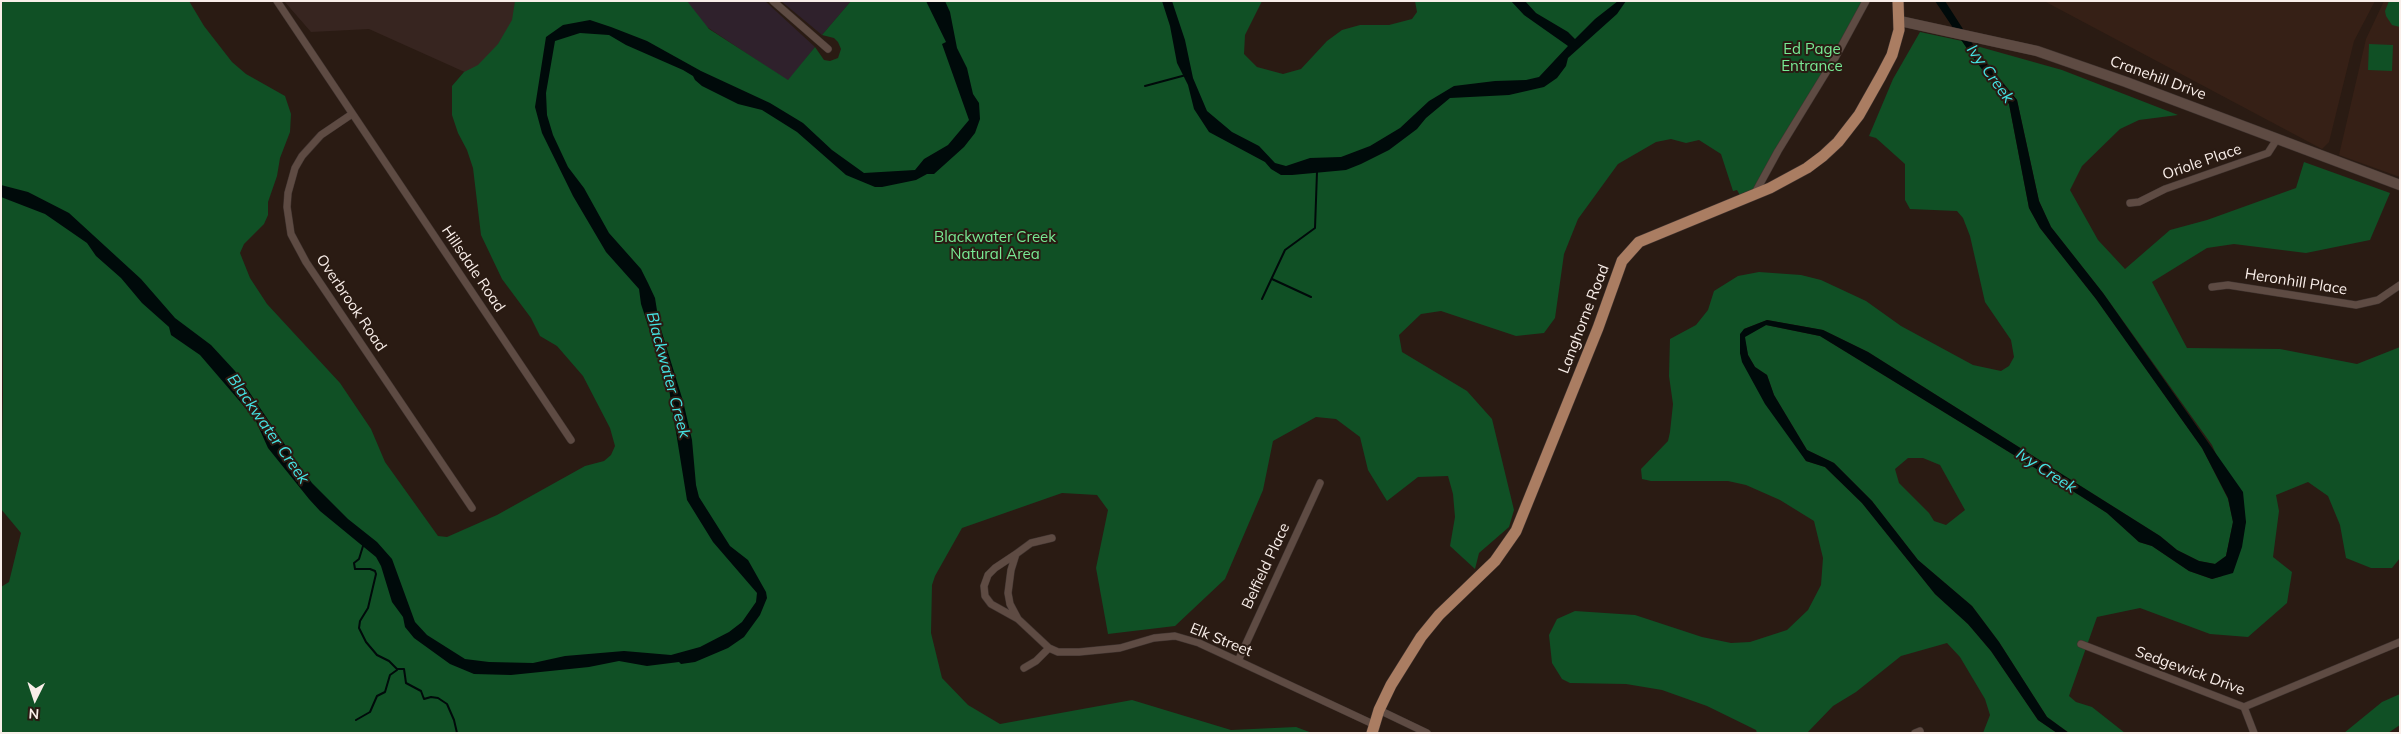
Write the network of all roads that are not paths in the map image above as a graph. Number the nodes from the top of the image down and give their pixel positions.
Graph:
1 (277, 1) edge
2 (773, 1) edge
3 (1866, 1) edge
4 (1898, 1) edge
5 (1900, 21) junction
6 (828, 49) dead end
7 (352, 114) junction
8 (2277, 139) junction
9 (2400, 186) edge
10 (1755, 194) junction
11 (2130, 203) dead end
12 (2400, 285) edge
13 (2212, 287) dead end
14 (571, 440) dead end
15 (1320, 483) dead end
16 (472, 508) dead end
17 (1052, 538) dead end
18 (1016, 554) junction
19 (1018, 619) junction
20 (2400, 642) edge
21 (2081, 644) dead end
22 (1049, 648) junction
23 (1238, 661) junction
24 (1024, 668) dead end
25 (2244, 707) junction
26 (1379, 710) junction
27 (1373, 729) edge
28 (1427, 733) edge
29 (2254, 733) edge

1 - 7 street, Hillsdale Road
2 - 6 street
3 - 10 street
4 - 5 main road, Langhorne Road
5 - 8 main road, Cranehill Drive
5 - 10 main road, Langhorne Road
7 - 14 street, Hillsdale Road
7 - 16 street, Overbrook Road
8 - 9 main road, Cranehill Drive
8 - 11 street, Oriole Place
10 - 26 main road, Langhorne Road
12 - 13 street, Heronhill Place
15 - 23 street, Belfield Place
17 - 18 street
18 - 19 street
18 - 19 street
19 - 22 street
20 - 25 street, Sedgewick Drive
21 - 25 street, Sedgewick Drive
22 - 23 street, Elk Street
22 - 24 street
23 - 27 street, Elk Street
25 - 29 street
26 - 27 main road, Langhorne Road
26 - 28 street

